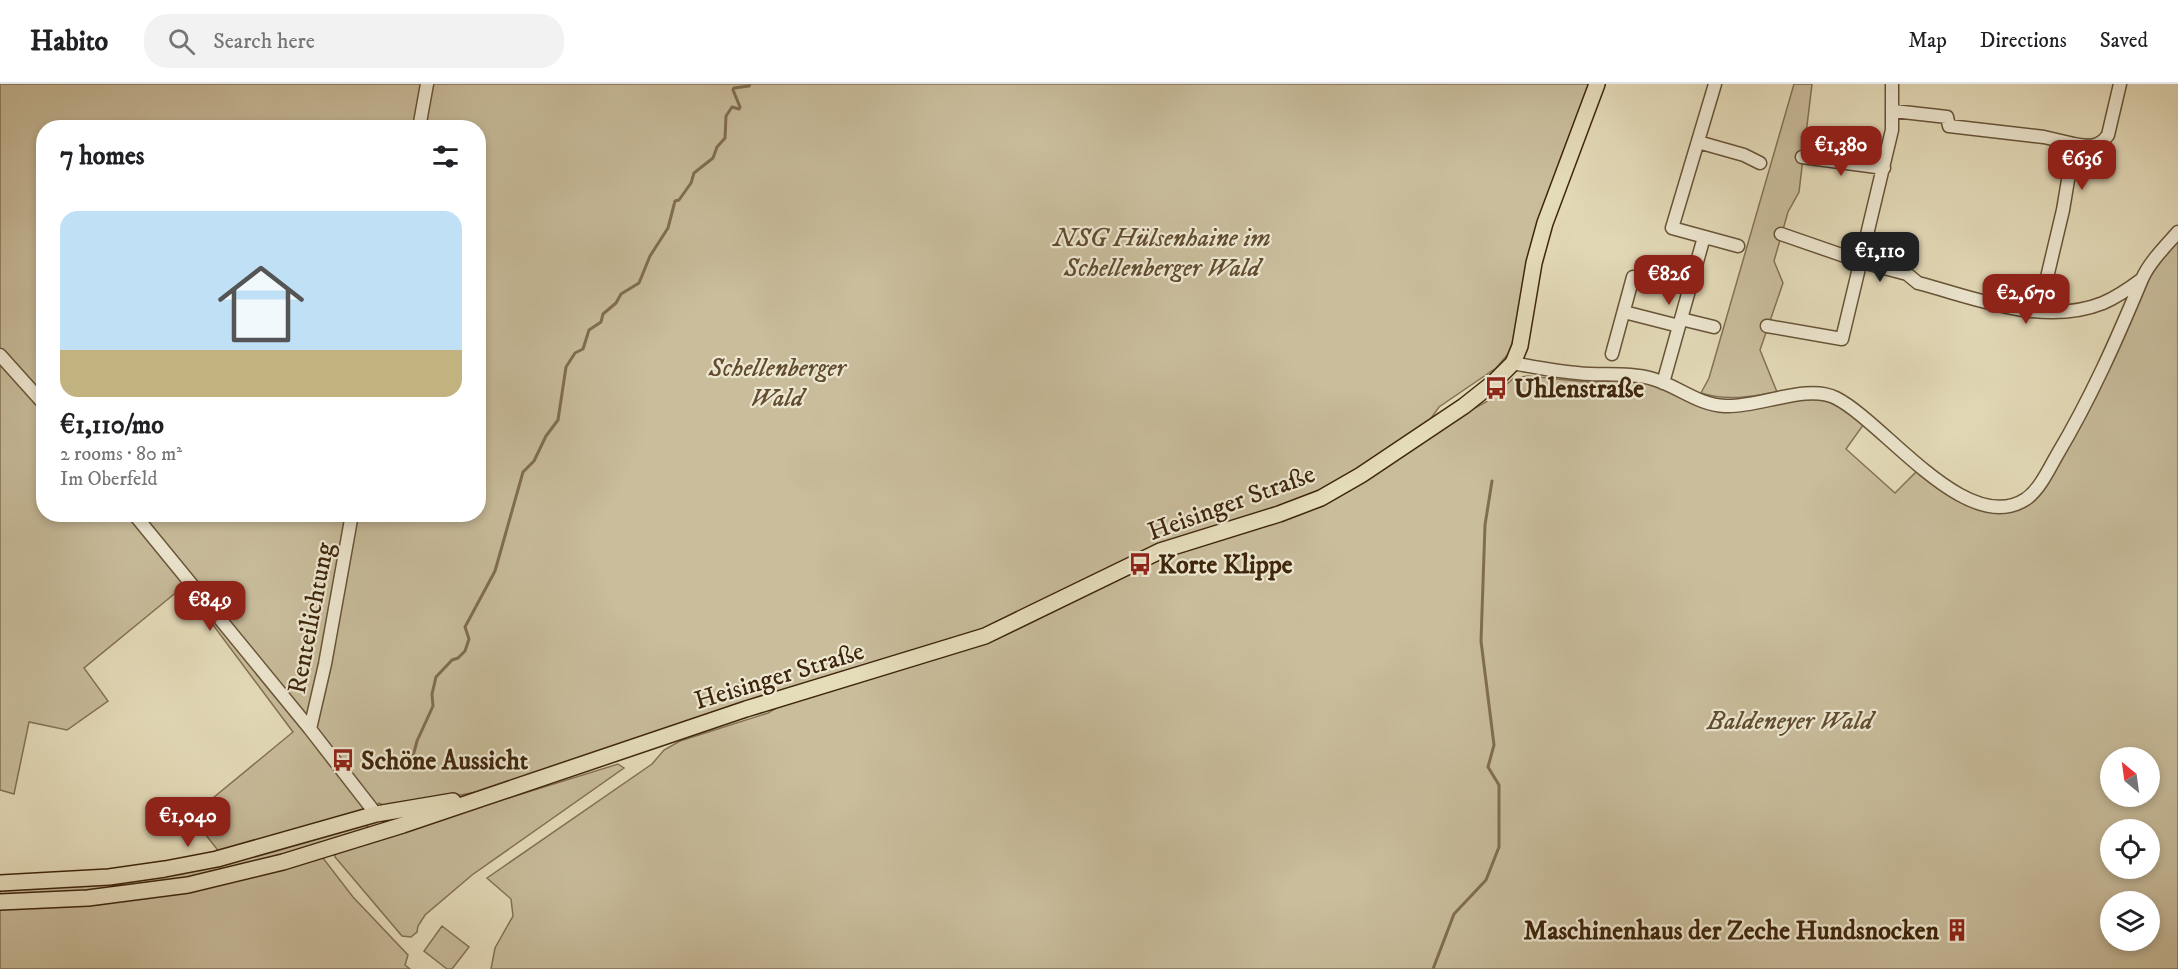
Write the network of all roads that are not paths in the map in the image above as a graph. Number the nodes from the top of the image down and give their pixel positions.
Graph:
1 (427, 84) edge
2 (1597, 84) edge
3 (1715, 84) edge
4 (1892, 84) edge
5 (2120, 84) edge
6 (1893, 111) junction
7 (420, 120) edge
8 (1698, 142) junction
9 (2074, 144) junction
10 (1802, 157) dead end
11 (1760, 163) dead end
12 (1884, 168) junction
13 (2178, 232) edge
14 (1780, 234) dead end
15 (1704, 237) junction
16 (1738, 246) dead end
17 (1862, 262) junction
18 (1633, 277) dead end
19 (2142, 279) junction
20 (2039, 311) junction
21 (1624, 312) junction
22 (1680, 323) junction
23 (1767, 326) dead end
24 (1714, 327) dead end
25 (1612, 354) dead end
26 (0, 355) edge
27 (1513, 363) junction
28 (1663, 383) junction
29 (36, 395) edge
30 (141, 522) edge
31 (351, 522) edge
32 (310, 729) junction
33 (495, 795) junction
34 (376, 814) junction
35 (383, 831) junction
36 (0, 883) edge
37 (0, 902) edge

1 - 7 street
2 - 27 main road
3 - 8 street
4 - 6 street
5 - 9 street
6 - 9 street
6 - 12 street
8 - 11 street
8 - 15 street
9 - 20 street
10 - 12 street
12 - 17 street
13 - 19 street
14 - 17 street
15 - 16 street
15 - 22 street
17 - 20 street
17 - 23 street
18 - 21 street
19 - 20 street
19 - 28 street
21 - 22 street
21 - 25 street
22 - 24 street
22 - 28 street
26 - 29 street
27 - 28 street
27 - 33 main road, Heisinger Straße
30 - 32 street
31 - 32 street, Renteilichtung
32 - 34 street
33 - 34 main road, Heisinger Straße
33 - 35 main road, Heisinger Straße
34 - 35 main road
34 - 36 main road, Heisinger Straße
35 - 37 main road, Heisinger Straße

